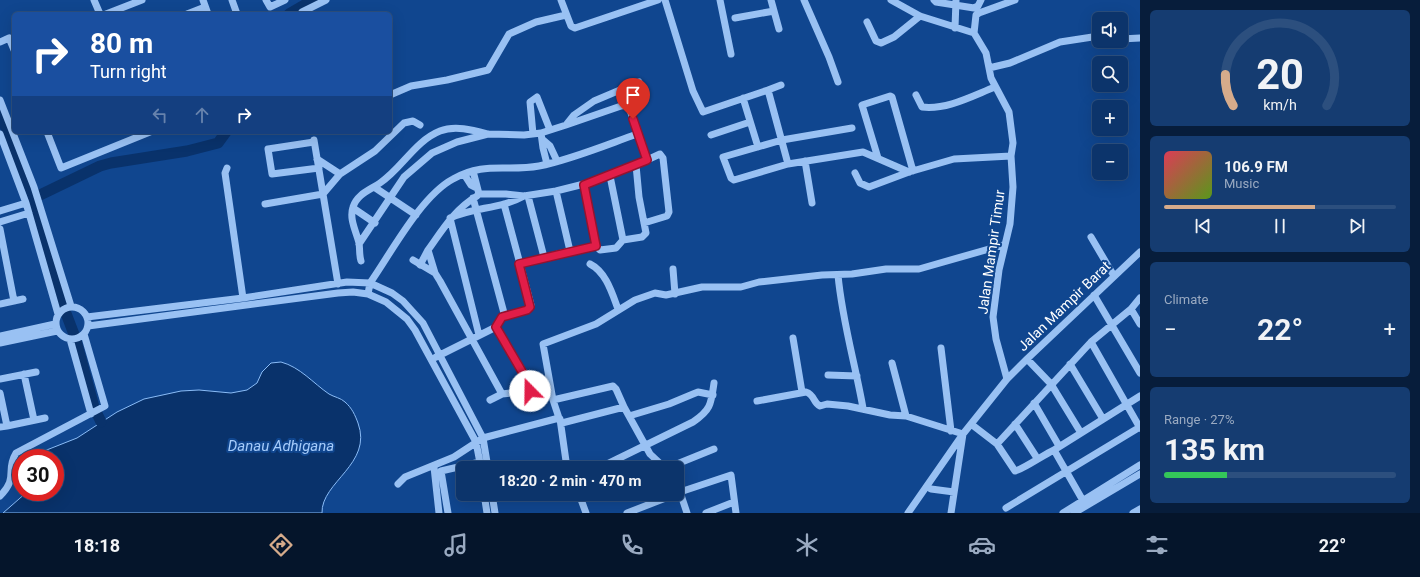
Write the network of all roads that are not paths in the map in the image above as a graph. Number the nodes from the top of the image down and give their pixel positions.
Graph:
1 (94, 0) edge
2 (142, 0) edge
3 (232, 0) edge
4 (266, 0) edge
5 (285, 0) edge
6 (326, 0) edge
7 (561, 0) edge
8 (655, 0) edge
9 (665, 0) edge
10 (720, 0) edge
11 (771, 0) edge
12 (804, 0) edge
13 (891, 0) edge
14 (934, 0) edge
15 (981, 0) edge
16 (1015, 0) edge
17 (956, 2) edge
18 (206, 7) edge
19 (120, 8) edge
20 (774, 11) junction
21 (99, 12) edge
22 (111, 12) edge
23 (192, 12) edge
24 (236, 12) edge
25 (302, 12) dead end
26 (566, 15) junction
27 (920, 16) junction
28 (735, 18) dead end
29 (867, 22) dead end
30 (955, 28) junction
31 (779, 29) dead end
32 (974, 33) junction
33 (1092, 37) edge
34 (1140, 38) edge
35 (1128, 39) edge
36 (0, 42) edge
37 (12, 45) edge
38 (731, 54) dead end
39 (990, 68) junction
40 (639, 82) dead end
41 (838, 82) dead end
42 (781, 85) dead end
43 (995, 87) junction
44 (768, 90) junction
45 (392, 94) edge
46 (916, 95) dead end
47 (743, 98) junction
48 (0, 100) edge
49 (750, 122) junction
50 (420, 125) dead end
51 (566, 125) junction
52 (852, 128) dead end
53 (550, 130) junction
54 (12, 131) edge
55 (0, 134) edge
56 (13, 134) edge
57 (48, 134) edge
58 (145, 134) edge
59 (488, 134) junction
60 (533, 134) junction
61 (637, 134) junction
62 (711, 135) dead end
63 (542, 137) junction
64 (782, 140) junction
65 (758, 147) junction
66 (1011, 156) junction
67 (878, 158) junction
68 (317, 159) junction
69 (647, 160) junction
70 (556, 161) junction
71 (805, 161) junction
72 (547, 164) junction
73 (788, 164) junction
74 (636, 165) junction
75 (227, 168) dead end
76 (319, 168) junction
77 (473, 170) junction
78 (911, 172) junction
79 (855, 173) dead end
80 (340, 174) junction
81 (464, 174) junction
82 (610, 176) junction
83 (584, 185) junction
84 (374, 187) junction
85 (556, 191) junction
86 (323, 194) junction
87 (476, 194) junction
88 (526, 196) junction
89 (391, 198) junction
90 (26, 203) junction
91 (812, 203) dead end
92 (265, 204) dead end
93 (504, 204) junction
94 (352, 208) junction
95 (476, 209) junction
96 (0, 211) edge
97 (29, 214) junction
98 (416, 215) junction
99 (450, 218) junction
100 (0, 222) edge
101 (375, 222) junction
102 (644, 223) junction
103 (0, 229) edge
104 (1091, 236) dead end
105 (624, 240) junction
106 (359, 244) junction
107 (1003, 245) junction
108 (596, 246) junction
109 (2, 250) edge
110 (428, 250) junction
111 (570, 251) junction
112 (1140, 252) edge
113 (544, 257) junction
114 (413, 260) dead end
115 (361, 261) dead end
116 (519, 264) junction
117 (590, 264) dead end
118 (420, 265) junction
119 (673, 270) dead end
120 (435, 273) junction
121 (838, 275) junction
122 (1114, 276) junction
123 (370, 283) junction
124 (338, 284) junction
125 (368, 294) junction
126 (675, 294) junction
127 (1094, 295) junction
128 (243, 298) junction
129 (1140, 298) edge
130 (23, 299) dead end
131 (14, 301) junction
132 (0, 304) edge
133 (68, 307) junction
134 (166, 307) junction
135 (618, 309) junction
136 (1131, 309) junction
137 (59, 312) junction
138 (168, 316) junction
139 (87, 317) junction
140 (502, 317) junction
141 (1140, 324) edge
142 (1112, 325) junction
143 (88, 326) junction
144 (496, 327) junction
145 (56, 328) junction
146 (83, 334) junction
147 (479, 335) junction
148 (0, 336) edge
149 (793, 338) dead end
150 (71, 339) junction
151 (472, 340) junction
152 (1090, 342) junction
153 (0, 343) edge
154 (940, 348) dead end
155 (440, 354) junction
156 (431, 359) junction
157 (1027, 359) junction
158 (892, 363) dead end
159 (1070, 364) junction
160 (36, 372) dead end
161 (1140, 373) edge
162 (24, 374) junction
163 (828, 375) dead end
164 (858, 376) junction
165 (0, 379) edge
166 (1007, 380) junction
167 (714, 383) dead end
168 (1051, 384) junction
169 (802, 392) junction
170 (0, 393) edge
171 (502, 394) junction
172 (713, 395) junction
173 (1140, 396) edge
174 (490, 400) dead end
175 (553, 400) junction
176 (756, 401) dead end
177 (1034, 403) junction
178 (1126, 405) junction
179 (624, 407) junction
180 (863, 408) junction
181 (92, 413) junction
182 (629, 416) junction
183 (906, 416) junction
184 (45, 418) dead end
185 (1103, 419) junction
186 (34, 420) junction
187 (560, 420) junction
188 (971, 424) junction
189 (1015, 424) junction
190 (3, 426) edge
191 (1140, 427) edge
192 (951, 431) junction
193 (1081, 433) junction
194 (963, 434) junction
195 (483, 438) junction
196 (476, 442) junction
197 (997, 444) junction
198 (645, 446) junction
199 (1056, 448) junction
200 (714, 450) dead end
201 (1037, 458) junction
202 (479, 461) edge
203 (487, 461) edge
204 (566, 461) edge
205 (614, 461) edge
206 (658, 461) edge
207 (684, 461) edge
208 (1140, 466) edge
209 (434, 467) junction
210 (456, 469) edge
211 (1067, 472) junction
212 (1140, 474) edge
213 (398, 484) dead end
214 (931, 490) dead end
215 (684, 491) edge
216 (954, 492) junction
217 (0, 496) edge
218 (485, 501) edge
219 (493, 501) edge
220 (582, 501) edge
221 (661, 501) edge
222 (681, 501) edge
223 (734, 502) junction
224 (1084, 503) junction
225 (1006, 508) dead end
226 (1140, 509) edge
227 (637, 511) edge
228 (439, 513) edge
229 (448, 513) edge
230 (487, 513) edge
231 (495, 513) edge
232 (586, 513) edge
233 (628, 513) edge
234 (687, 513) edge
235 (706, 513) edge
236 (736, 513) edge
237 (908, 513) edge
238 (951, 513) edge
239 (1063, 513) edge
240 (1074, 513) edge
241 (1133, 513) edge

1 - 21 street
2 - 19 street
3 - 24 street
4 - 5 street
6 - 25 street
7 - 26 street
8 - 26 street
9 - 47 street
10 - 38 street
11 - 20 street
12 - 41 street
13 - 27 street
14 - 17 street
15 - 17 street
16 - 32 street
17 - 30 street
18 - 23 street
19 - 22 street
20 - 28 street
20 - 31 street
26 - 45 street
27 - 29 street
27 - 30 street
30 - 32 street
32 - 39 street, Jalan Mampir Timur
33 - 39 street
34 - 35 street
36 - 37 street
39 - 43 street, Jalan Mampir Timur
40 - 51 street
42 - 44 street
43 - 46 street
43 - 66 street, Jalan Mampir Timur
44 - 47 street
44 - 64 street
47 - 49 street
48 - 54 street
49 - 62 street
49 - 65 street
50 - 80 street
51 - 53 street
51 - 61 street
52 - 64 street
53 - 60 street
53 - 63 street
55 - 90 street
56 - 133 street
57 - 58 street
59 - 60 street
59 - 84 street
59 - 89 street
60 - 63 street
61 - 69 street
61 - 70 street
63 - 70 street
63 - 72 street
64 - 65 street
64 - 73 street
65 - 73 street
66 - 78 street
66 - 107 street, Jalan Mampir Timur
67 - 71 street
67 - 78 street
67 - 78 street
68 - 76 street
68 - 76 street
68 - 80 street
69 - 74 street
69 - 102 street
70 - 72 street
71 - 73 street
71 - 91 street
72 - 77 street
74 - 82 street
74 - 102 street
75 - 128 street
76 - 86 street
77 - 81 street
77 - 87 street
78 - 79 street
80 - 86 street
81 - 87 street
81 - 98 street
82 - 83 street
82 - 105 street
83 - 85 street
83 - 108 street
84 - 89 street
84 - 94 street
85 - 88 street
85 - 111 street
86 - 92 street
86 - 124 street
87 - 88 street
87 - 95 street
87 - 99 street
88 - 93 street
88 - 113 street
89 - 98 street
89 - 101 street
90 - 96 street
90 - 97 street
93 - 95 street
93 - 116 street
94 - 101 street
94 - 106 street
95 - 99 street
95 - 140 street
97 - 100 street
97 - 137 street
98 - 123 street
99 - 110 street
99 - 147 street
101 - 106 street
102 - 105 street
103 - 109 street
104 - 122 street
105 - 108 street
106 - 115 street
107 - 121 street
107 - 166 street, Jalan Mampir Timur
108 - 111 street
109 - 131 street
110 - 118 street
110 - 120 street
111 - 113 street
112 - 122 street, Jalan Mampir Barat
113 - 116 street
114 - 118 street
116 - 140 street
117 - 135 street
118 - 120 street
119 - 126 street
120 - 151 street
121 - 126 street
121 - 164 street
122 - 127 street, Jalan Mampir Barat
123 - 124 street
123 - 125 street
123 - 155 street
124 - 128 street
125 - 138 street
125 - 156 street
126 - 135 street
127 - 142 street
127 - 157 street, Jalan Mampir Barat
128 - 134 street
129 - 136 street
130 - 131 street
131 - 132 street
133 - 137 street
133 - 139 street
134 - 138 street
134 - 139 street
135 - 175 street
136 - 141 street
136 - 142 street
137 - 145 street
138 - 143 street
139 - 143 street
140 - 144 street
142 - 152 street
142 - 161 street
143 - 146 street
144 - 147 street
144 - 171 street
145 - 148 street
145 - 150 street
145 - 153 street
146 - 150 street
146 - 181 street
147 - 151 street
149 - 169 street
150 - 181 street
151 - 155 street
151 - 171 street
152 - 159 street
152 - 178 street
154 - 192 street
155 - 156 street
155 - 195 street
156 - 196 street
157 - 166 street, Jalan Mampir Barat
157 - 168 street
158 - 183 street
159 - 168 street
159 - 185 street
160 - 162 street
162 - 165 street
162 - 186 street
163 - 164 street
164 - 180 street
166 - 188 street, Jalan Mampir Barat
167 - 172 street
168 - 177 street
168 - 193 street
169 - 176 street
169 - 180 street
170 - 190 street
171 - 174 street
172 - 182 street
172 - 198 street
173 - 178 street
175 - 179 street
175 - 187 street
177 - 189 street
177 - 199 street
178 - 185 street
178 - 191 street
179 - 182 street
179 - 187 street
180 - 183 street
181 - 217 street
182 - 198 street
183 - 192 street
184 - 186 street
185 - 193 street
186 - 190 street
187 - 195 street
187 - 204 street
188 - 194 street, Jalan Mampir Barat
188 - 197 street
189 - 197 street
189 - 201 street
191 - 211 street
192 - 194 street
193 - 199 street
194 - 216 street
194 - 237 street, Jalan Mampir Barat
195 - 196 street
195 - 203 street
196 - 202 street
196 - 209 street
197 - 201 street
198 - 205 street
198 - 206 street
199 - 201 street
199 - 211 street
200 - 207 street
208 - 224 street
209 - 213 street
209 - 228 street
210 - 229 street
211 - 224 street
211 - 225 street
212 - 224 street
214 - 216 street
215 - 223 street
216 - 238 street
218 - 230 street
219 - 231 street
220 - 232 street
221 - 227 street
222 - 234 street
223 - 235 street
223 - 236 street
224 - 239 street
224 - 240 street
226 - 241 street
227 - 233 street

